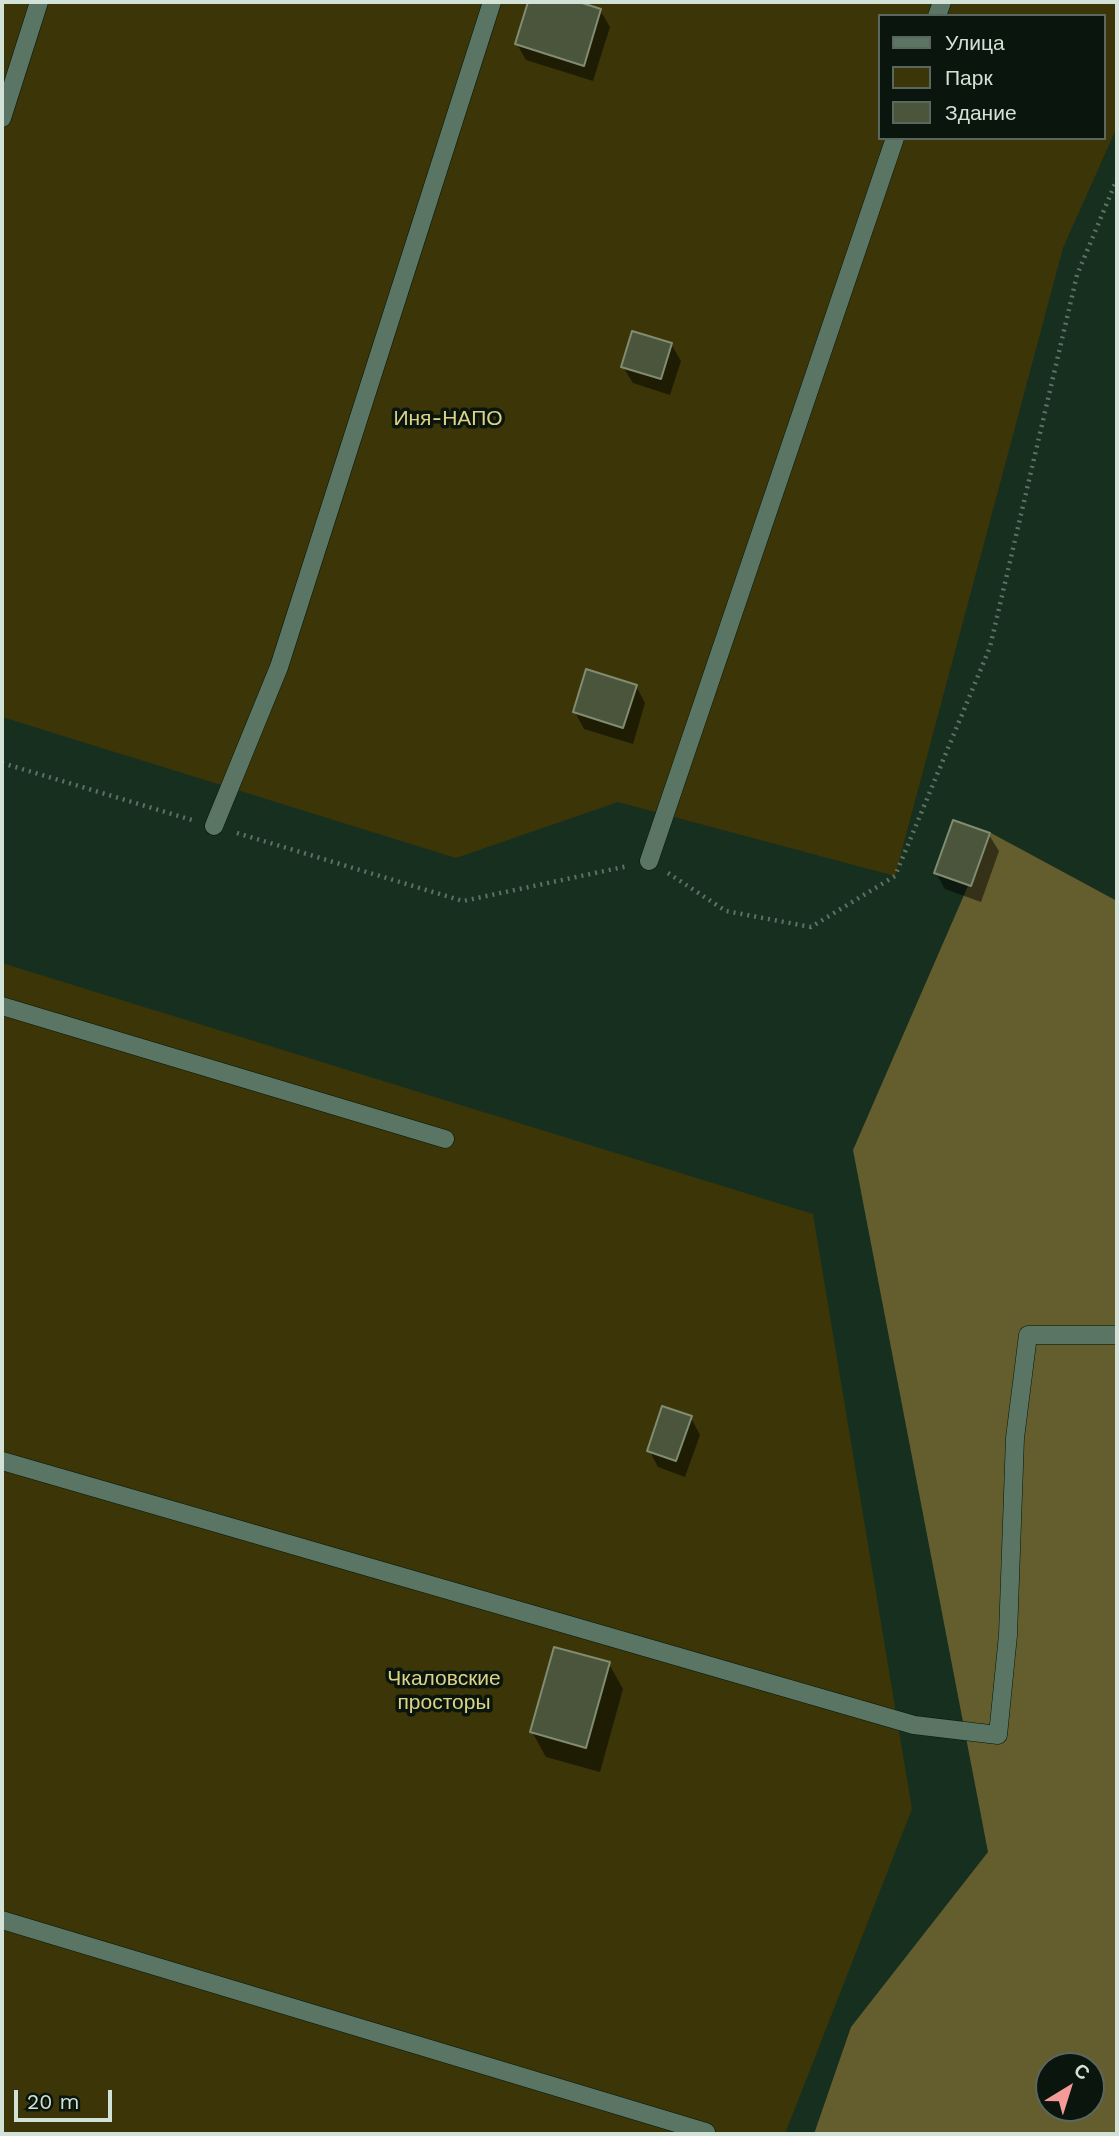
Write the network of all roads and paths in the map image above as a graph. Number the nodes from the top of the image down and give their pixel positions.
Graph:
1 (39, 2) edge
2 (492, 2) edge
3 (2, 118) edge
4 (894, 140) edge
5 (214, 826) dead end
6 (649, 861) dead end
7 (2, 1006) edge
8 (445, 1139) dead end
9 (1117, 1335) edge
10 (2, 1461) edge
11 (2, 1920) edge
12 (706, 2132) dead end

1 - 3 lane
2 - 5 lane
4 - 6 lane
7 - 8 lane
9 - 10 lane
11 - 12 lane

